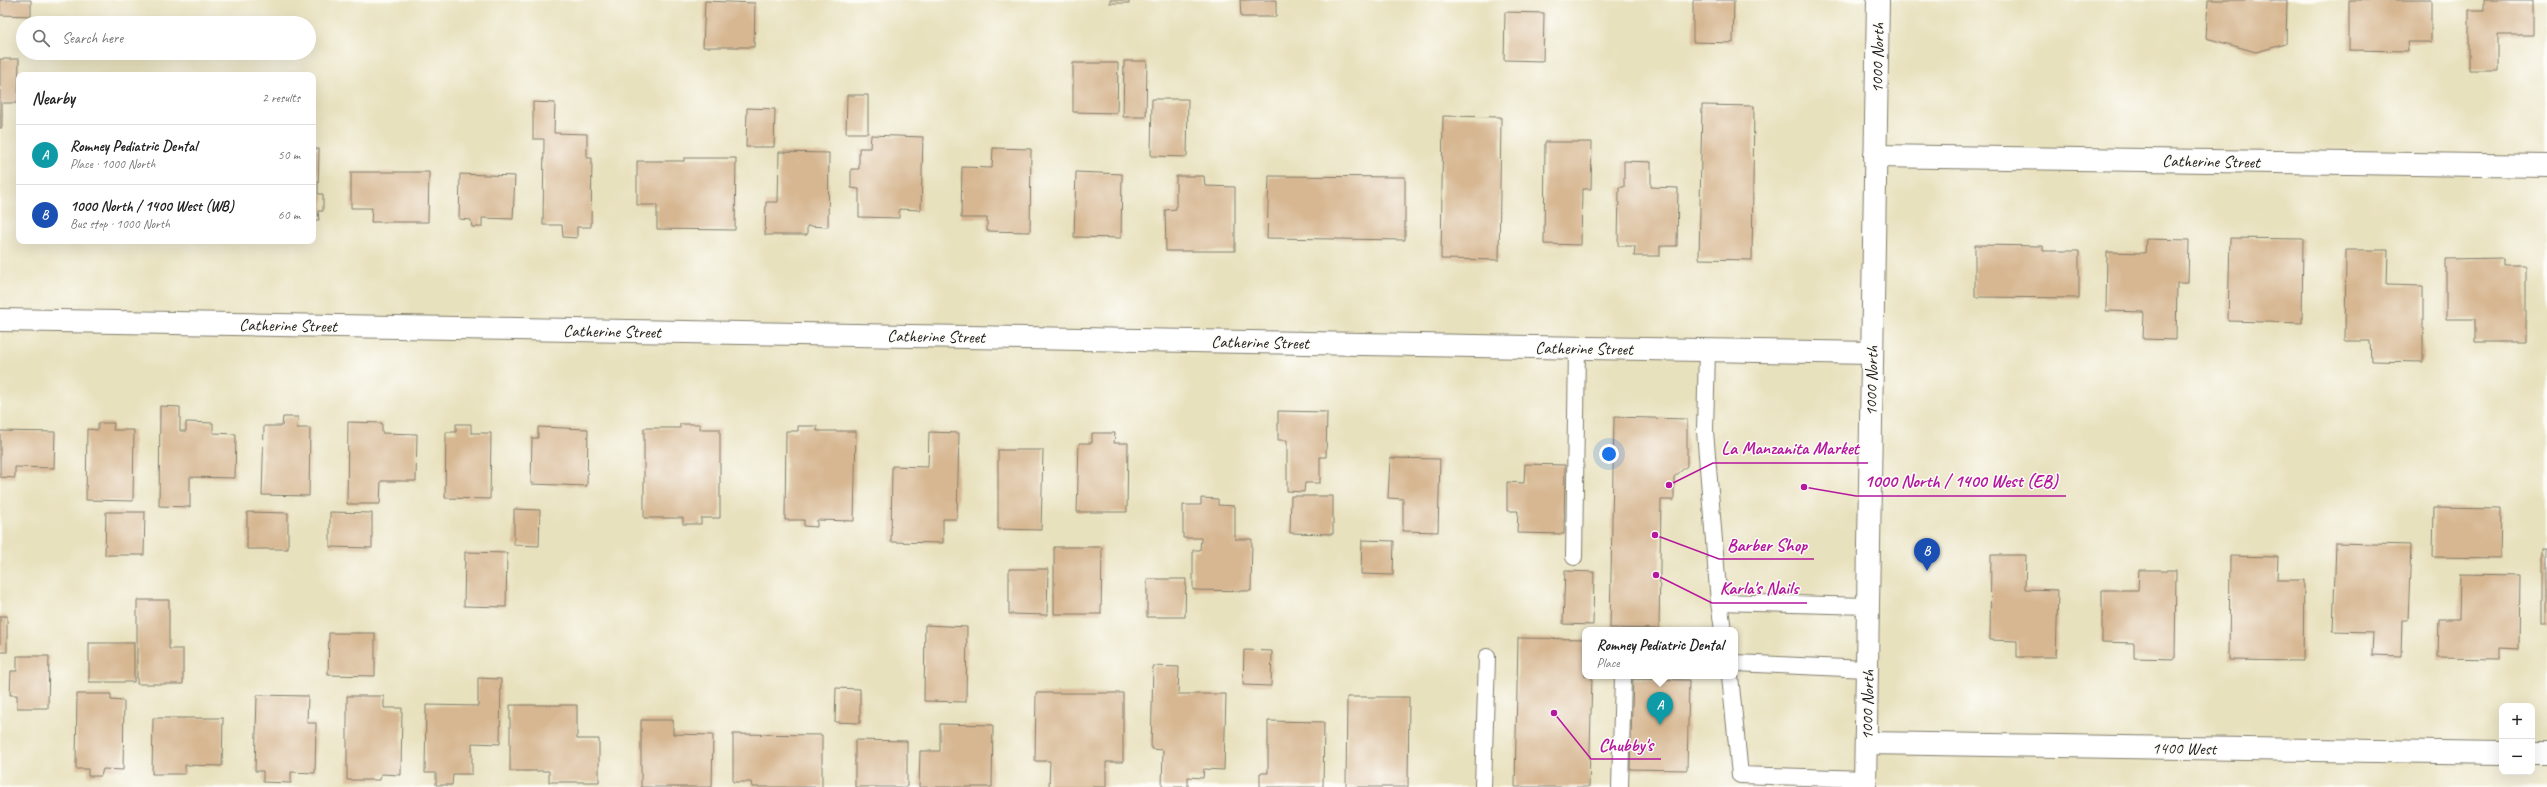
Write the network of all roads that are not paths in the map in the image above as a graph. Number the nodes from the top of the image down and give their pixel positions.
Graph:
1 (1878, 0) edge
2 (1875, 156) junction
3 (2547, 166) edge
4 (0, 320) edge
5 (1577, 348) junction
6 (1707, 350) junction
7 (1872, 353) junction
8 (1574, 557) dead end
9 (1719, 602) junction
10 (1868, 606) junction
11 (1723, 627) edge
12 (1487, 657) dead end
13 (1738, 663) edge
14 (1867, 669) junction
15 (1622, 679) edge
16 (1730, 679) edge
17 (1866, 743) junction
18 (2499, 753) edge
19 (2535, 753) edge
20 (2547, 753) edge
21 (1740, 781) edge
22 (1866, 783) edge
23 (1484, 787) edge
24 (1620, 787) edge

1 - 2 street, 1000 North
2 - 3 street, Catherine Street
2 - 7 street, 1000 North
4 - 5 street, Catherine Street
5 - 6 street, Catherine Street
5 - 8 lane
6 - 7 street, Catherine Street
6 - 9 lane
7 - 10 street, 1000 North
9 - 10 lane
9 - 11 lane
10 - 14 street, 1000 North
12 - 23 lane
13 - 14 lane
14 - 17 street, 1000 North
15 - 24 lane
16 - 21 lane
17 - 18 street, 1400 West
17 - 22 street, 1000 North
19 - 20 street
21 - 22 lane

